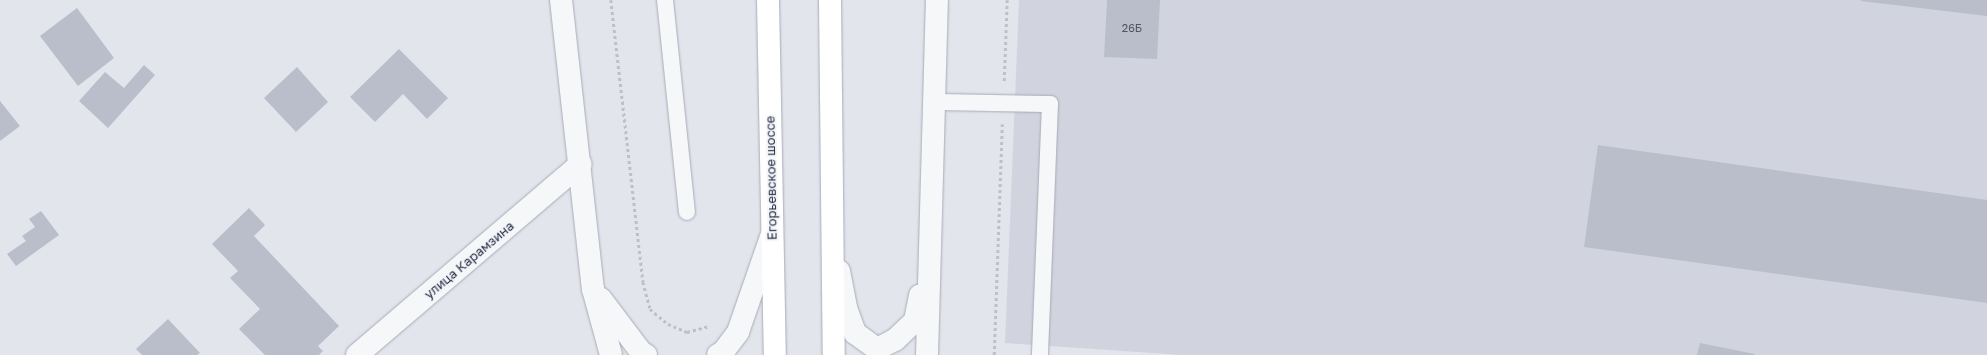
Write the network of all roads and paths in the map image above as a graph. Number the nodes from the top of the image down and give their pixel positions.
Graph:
1 (561, 0) edge
2 (611, 0) edge
3 (665, 0) edge
4 (768, 0) edge
5 (830, 0) edge
6 (937, 0) edge
7 (1007, 0) edge
8 (934, 102) junction
9 (1003, 102) junction
10 (581, 164) junction
11 (687, 212) dead end
12 (772, 232) junction
13 (833, 239) junction
14 (931, 247) junction
15 (593, 289) junction
16 (715, 325) dead end
17 (357, 355) edge
18 (611, 355) edge
19 (646, 355) edge
20 (718, 355) edge
21 (775, 355) edge
22 (834, 355) edge
23 (927, 355) edge
24 (994, 355) edge
25 (1040, 355) edge

1 - 10 street
2 - 16 path
3 - 11 lane
4 - 12 main road, Егорьевское шоссе
5 - 13 main road
6 - 8 street
7 - 9 path
8 - 9 lane
8 - 14 street
9 - 24 path
9 - 25 lane
10 - 15 street
10 - 17 street, улица Карамзина
12 - 20 street
12 - 21 main road, Егорьевское шоссе
13 - 14 street
13 - 22 main road
14 - 23 street
15 - 18 street
15 - 19 street

